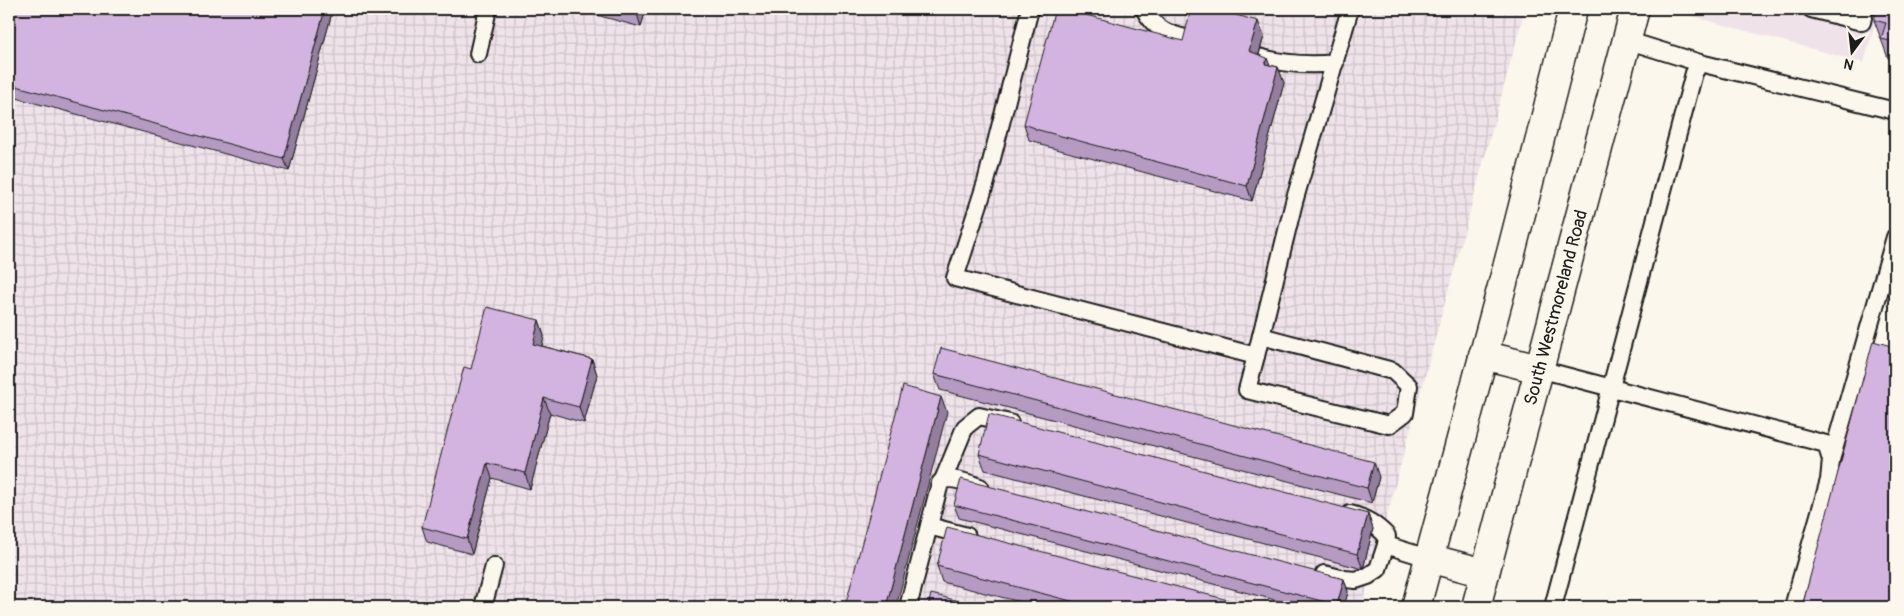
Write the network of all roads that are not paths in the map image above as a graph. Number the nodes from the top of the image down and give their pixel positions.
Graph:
1 (488, 9) edge
2 (1030, 9) edge
3 (1144, 9) edge
4 (1350, 9) edge
5 (1573, 9) edge
6 (1635, 9) edge
7 (1811, 9) edge
8 (1865, 9) edge
9 (1193, 40) edge
10 (1626, 40) junction
11 (478, 54) dead end
12 (1258, 57) edge
13 (1335, 63) junction
14 (1700, 63) junction
15 (1895, 111) edge
16 (1895, 236) edge
17 (1261, 336) junction
18 (1483, 355) junction
19 (1256, 356) junction
20 (1539, 369) junction
21 (1611, 388) junction
22 (1024, 427) edge
23 (1831, 460) junction
24 (943, 480) junction
25 (997, 491) edge
26 (1333, 509) edge
27 (929, 526) junction
28 (986, 541) edge
29 (1386, 545) junction
30 (1428, 558) junction
31 (494, 566) dead end
32 (1306, 570) edge
33 (1485, 573) junction
34 (483, 607) edge
35 (908, 607) edge
36 (1416, 607) edge
37 (1476, 607) edge
38 (1553, 607) edge
39 (1793, 607) edge

1 - 11 lane
2 - 19 lane
3 - 9 lane
4 - 13 lane
5 - 18 main road
6 - 10 main road, South Westmoreland Road
7 - 8 lane
10 - 14 lane
10 - 20 main road, South Westmoreland Road
12 - 13 lane
13 - 17 lane
14 - 15 lane
14 - 21 lane
16 - 23 lane
17 - 19 lane
17 - 19 lane
18 - 20 main road
18 - 30 main road
20 - 21 lane
20 - 33 main road, South Westmoreland Road
21 - 23 lane
21 - 38 lane
22 - 24 lane
23 - 39 lane
24 - 25 lane
24 - 27 lane
26 - 29 lane
27 - 28 lane
27 - 35 lane
29 - 30 lane
29 - 32 lane
30 - 33 main road
30 - 36 main road
31 - 34 lane
33 - 37 main road, South Westmoreland Road

